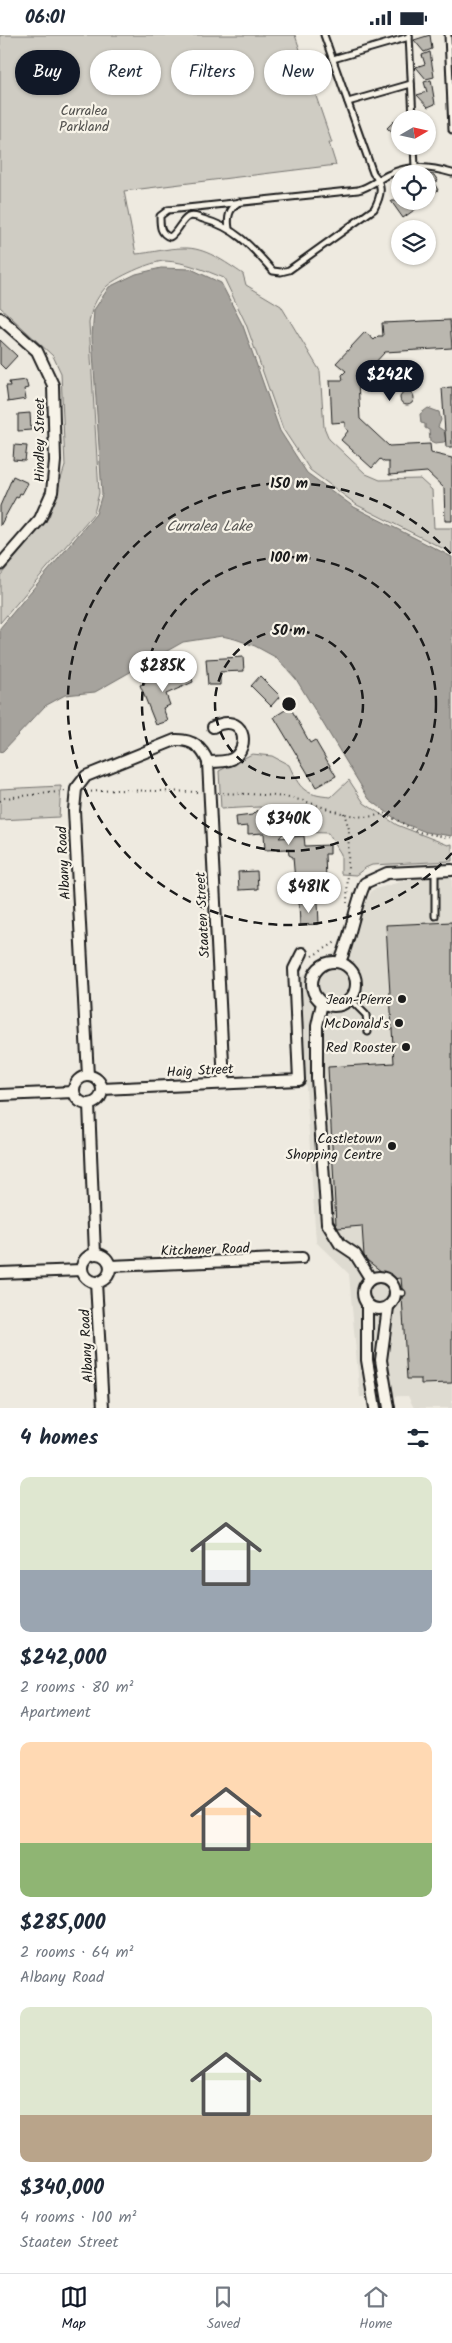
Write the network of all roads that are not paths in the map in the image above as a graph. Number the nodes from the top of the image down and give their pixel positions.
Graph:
1 (324, 35) edge
2 (448, 35) edge
3 (409, 36) edge
4 (329, 50) edge
5 (332, 59) joint
6 (411, 84) junction
7 (348, 102) junction
8 (412, 110) edge
9 (452, 130) edge
10 (436, 170) edge
11 (391, 173) edge
12 (452, 173) edge
13 (379, 180) junction
14 (239, 202) junction
15 (229, 229) junction
16 (0, 318) edge
17 (0, 565) edge
18 (213, 727) dead end
19 (208, 762) junction
20 (75, 792) joint
21 (435, 870) junction
22 (452, 870) edge
23 (435, 916) dead end
24 (302, 953) road end
25 (340, 962) junction
26 (350, 999) junction
27 (322, 1003) junction
28 (368, 1032) dead end
29 (88, 1076) junction
30 (224, 1083) junction
31 (102, 1089) junction
32 (74, 1092) junction
33 (0, 1095) edge
34 (89, 1105) junction
35 (95, 1254) junction
36 (302, 1258) dead end
37 (110, 1266) junction
38 (82, 1270) junction
39 (0, 1273) edge
40 (370, 1278) junction
41 (96, 1282) junction
42 (368, 1305) junction
43 (388, 1307) junction
44 (103, 1408) edge
45 (375, 1408) edge
46 (389, 1408) edge

1 - 4 lane
2 - 9 lane
3 - 5 lane
3 - 6 lane
5 - 7 lane
6 - 7 lane
6 - 8 lane
7 - 13 lane
10 - 12 lane
11 - 13 lane
13 - 14 lane
13 - 15 lane
14 - 15 lane
14 - 15 lane
16 - 17 street, Hindley Street
18 - 19 street
19 - 20 street, Staaten Street
19 - 30 street, Staaten Street
20 - 29 street, Albany Road
21 - 22 street
21 - 23 lane
21 - 25 street
24 - 30 street, Haig Street
25 - 26 street
25 - 27 street
26 - 27 street
26 - 28 lane
27 - 40 street
29 - 31 street
29 - 32 street
30 - 31 street, Haig Street
31 - 34 street
32 - 33 street
32 - 34 street
34 - 35 street
35 - 37 street
35 - 38 street
36 - 37 street, Kitchener Road
37 - 41 street
38 - 39 street
38 - 41 street
40 - 42 street
40 - 43 street
41 - 44 street, Albany Road
42 - 43 street
42 - 45 street
43 - 46 street

